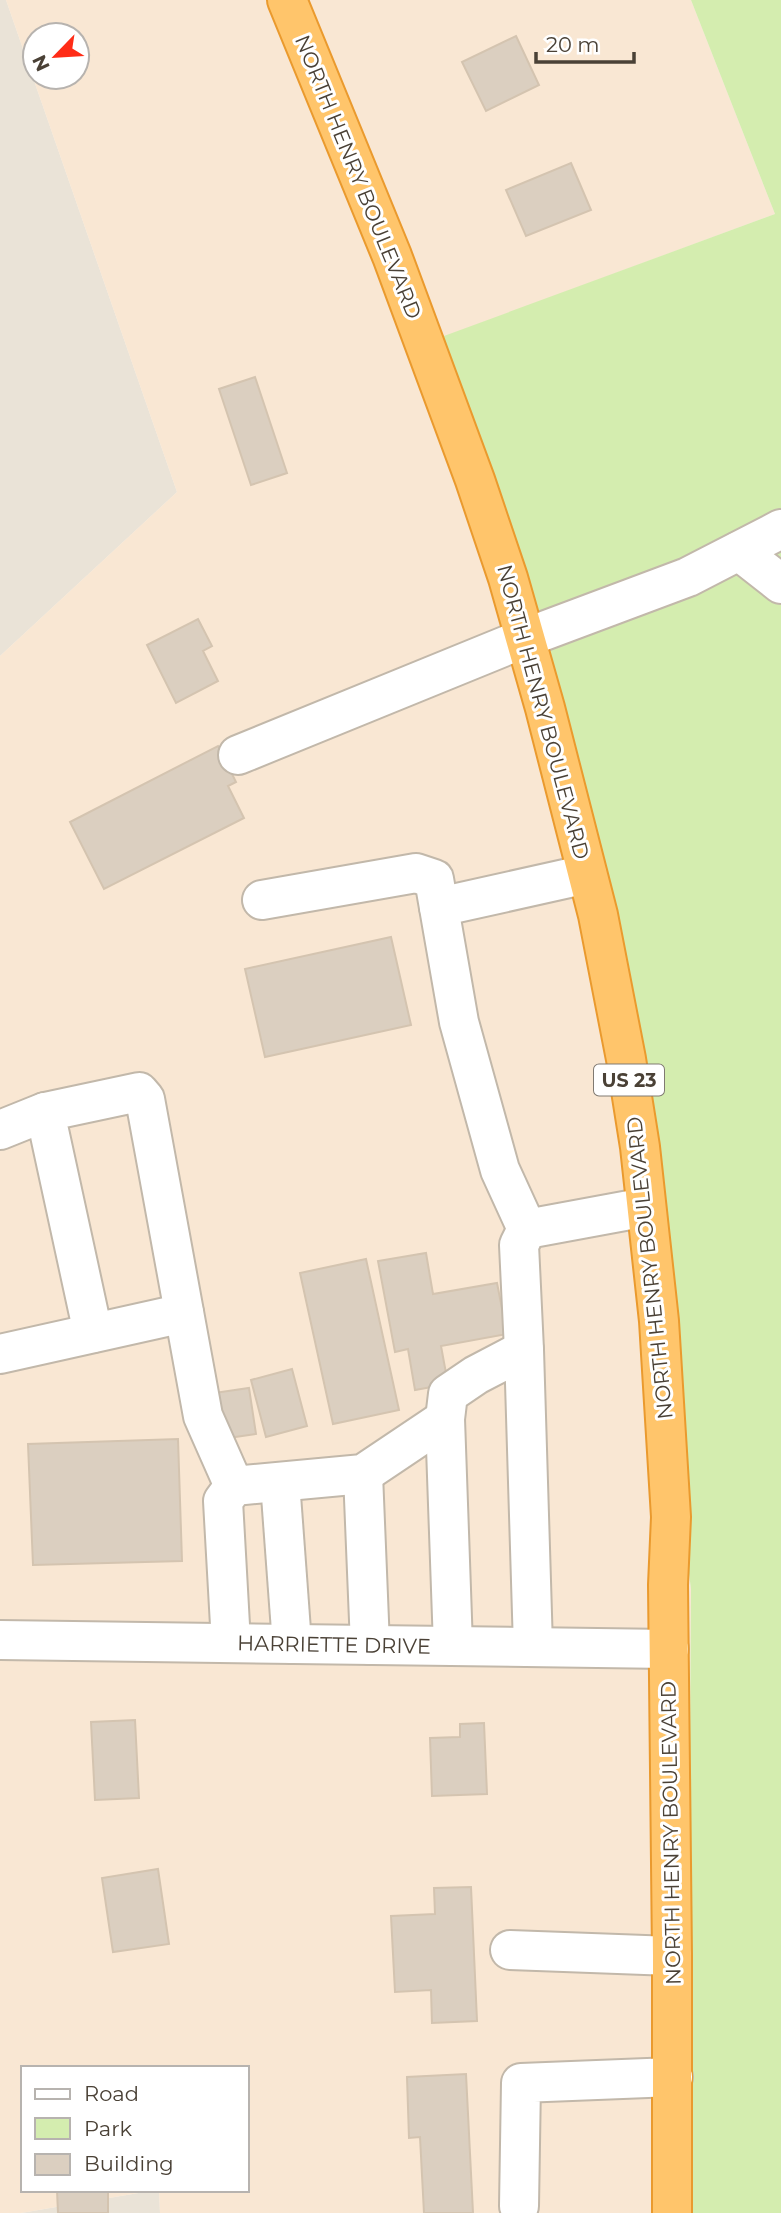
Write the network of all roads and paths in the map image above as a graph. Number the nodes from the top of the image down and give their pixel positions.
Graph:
1 (287, 0) edge
2 (781, 529) edge
3 (738, 551) junction
4 (781, 584) edge
5 (525, 638) junction
6 (238, 755) dead end
7 (587, 874) junction
8 (262, 900) dead end
9 (439, 907) junction
10 (45, 1112) junction
11 (0, 1130) edge
12 (646, 1207) junction
13 (527, 1229) junction
14 (184, 1312) junction
15 (93, 1333) junction
16 (524, 1350) junction
17 (0, 1354) edge
18 (444, 1419) junction
19 (363, 1474) junction
20 (280, 1482) junction
21 (234, 1486) junction
22 (0, 1640) edge
23 (231, 1643) junction
24 (292, 1644) junction
25 (370, 1645) junction
26 (453, 1646) junction
27 (533, 1647) junction
28 (669, 1649) junction
29 (510, 1950) dead end
30 (672, 1956) junction
31 (673, 2077) junction
32 (519, 2206) dead end
33 (672, 2213) edge

1 - 5 highway, NORTH HENRY BOULEVARD / US 23
2 - 3 street
3 - 4 street
3 - 5 street
5 - 6 street
5 - 7 highway, NORTH HENRY BOULEVARD / US 23
7 - 9 street
7 - 12 highway, NORTH HENRY BOULEVARD / US 23
8 - 9 street
9 - 13 street
10 - 11 street
10 - 14 street
10 - 15 street
12 - 13 street
12 - 28 highway, NORTH HENRY BOULEVARD / US 23
13 - 16 street
14 - 15 street
14 - 21 street
15 - 17 street
16 - 18 street
16 - 27 street
18 - 19 street
18 - 26 street
19 - 20 street
19 - 25 street
20 - 21 street
20 - 24 street
21 - 23 street
22 - 23 street, HARRIETTE DRIVE
23 - 24 street, HARRIETTE DRIVE
24 - 25 street, HARRIETTE DRIVE
25 - 26 street, HARRIETTE DRIVE
26 - 27 street, HARRIETTE DRIVE
27 - 28 street, HARRIETTE DRIVE
28 - 30 highway, NORTH HENRY BOULEVARD / US 23
29 - 30 street
30 - 31 highway, NORTH HENRY BOULEVARD / US 23
31 - 32 street
31 - 33 highway, NORTH HENRY BOULEVARD / US 23

